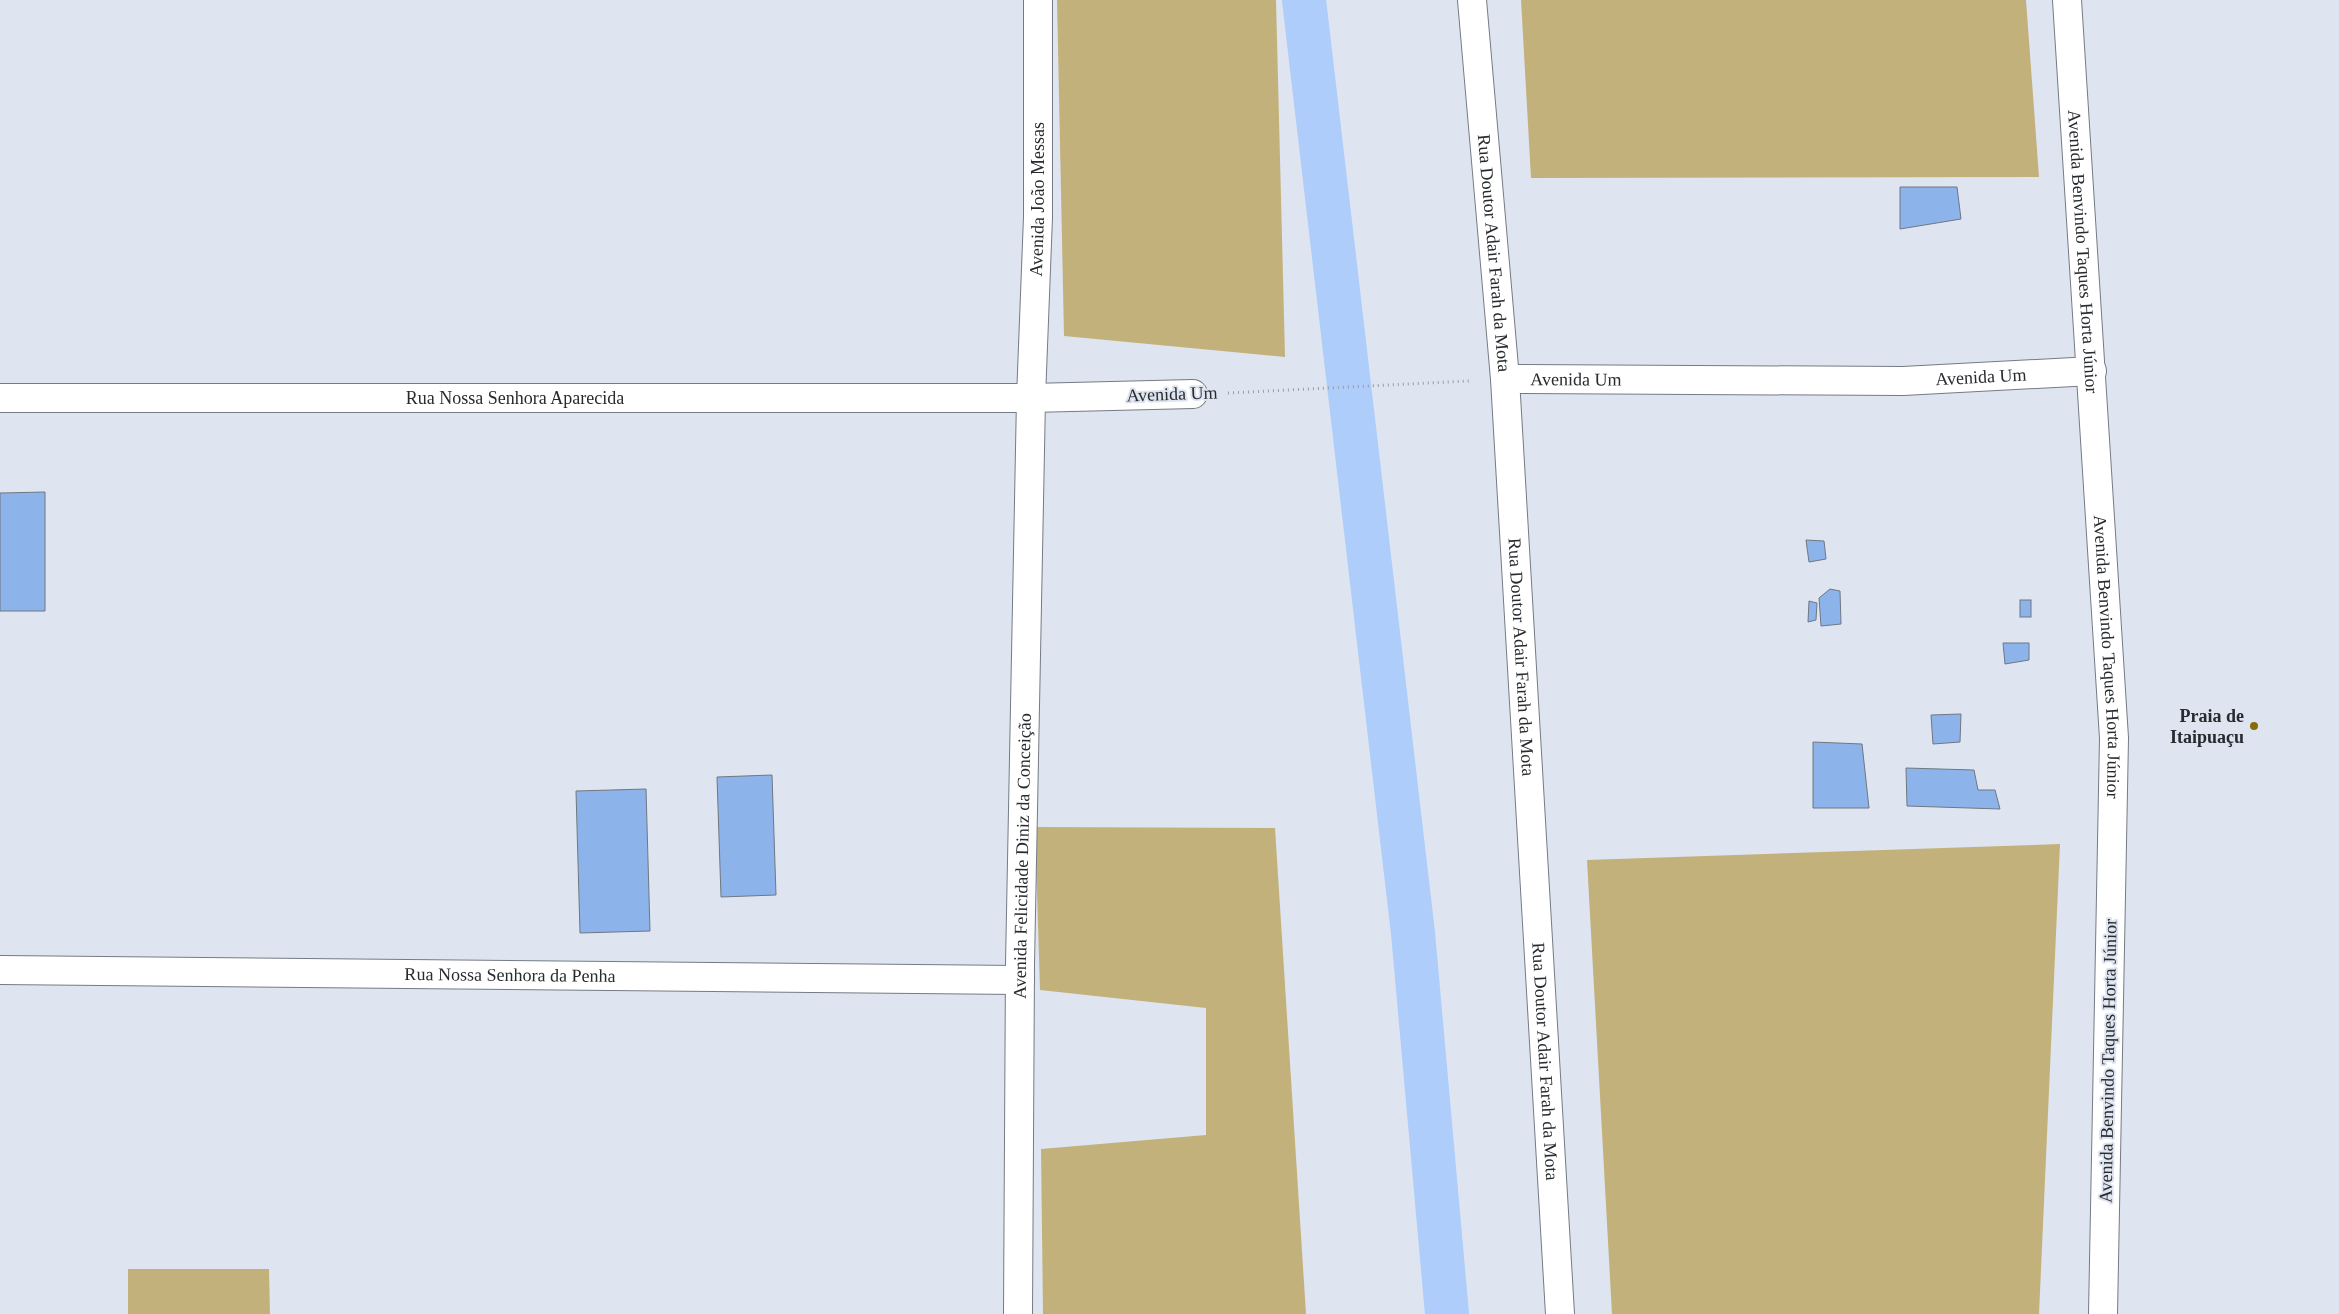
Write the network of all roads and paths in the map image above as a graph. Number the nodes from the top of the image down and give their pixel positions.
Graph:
1 (1038, 0) edge
2 (1472, 0) edge
3 (2067, 0) edge
4 (2092, 371) junction
5 (1505, 379) junction
6 (1193, 394) joint
7 (0, 398) edge
8 (1031, 398) junction
9 (0, 970) edge
10 (1020, 980) junction
11 (1018, 1314) edge
12 (1560, 1314) edge
13 (2103, 1314) edge

1 - 8 street, Avenida João Messas
2 - 5 street, Rua Doutor Adair Farah da Mota
3 - 4 street, Avenida Benvindo Taques Horta Júnior
4 - 5 street, Avenida Um
4 - 13 street, Avenida Benvindo Taques Horta Júnior
5 - 6 path, Avenida Um
5 - 12 street, Rua Doutor Adair Farah da Mota
6 - 8 street, Avenida Um
7 - 8 street, Rua Nossa Senhora Aparecida
8 - 10 street, Avenida Felicidade Diniz da Conceição
9 - 10 street, Rua Nossa Senhora da Penha
10 - 11 street, Avenida Felicidade Diniz da Conceição

